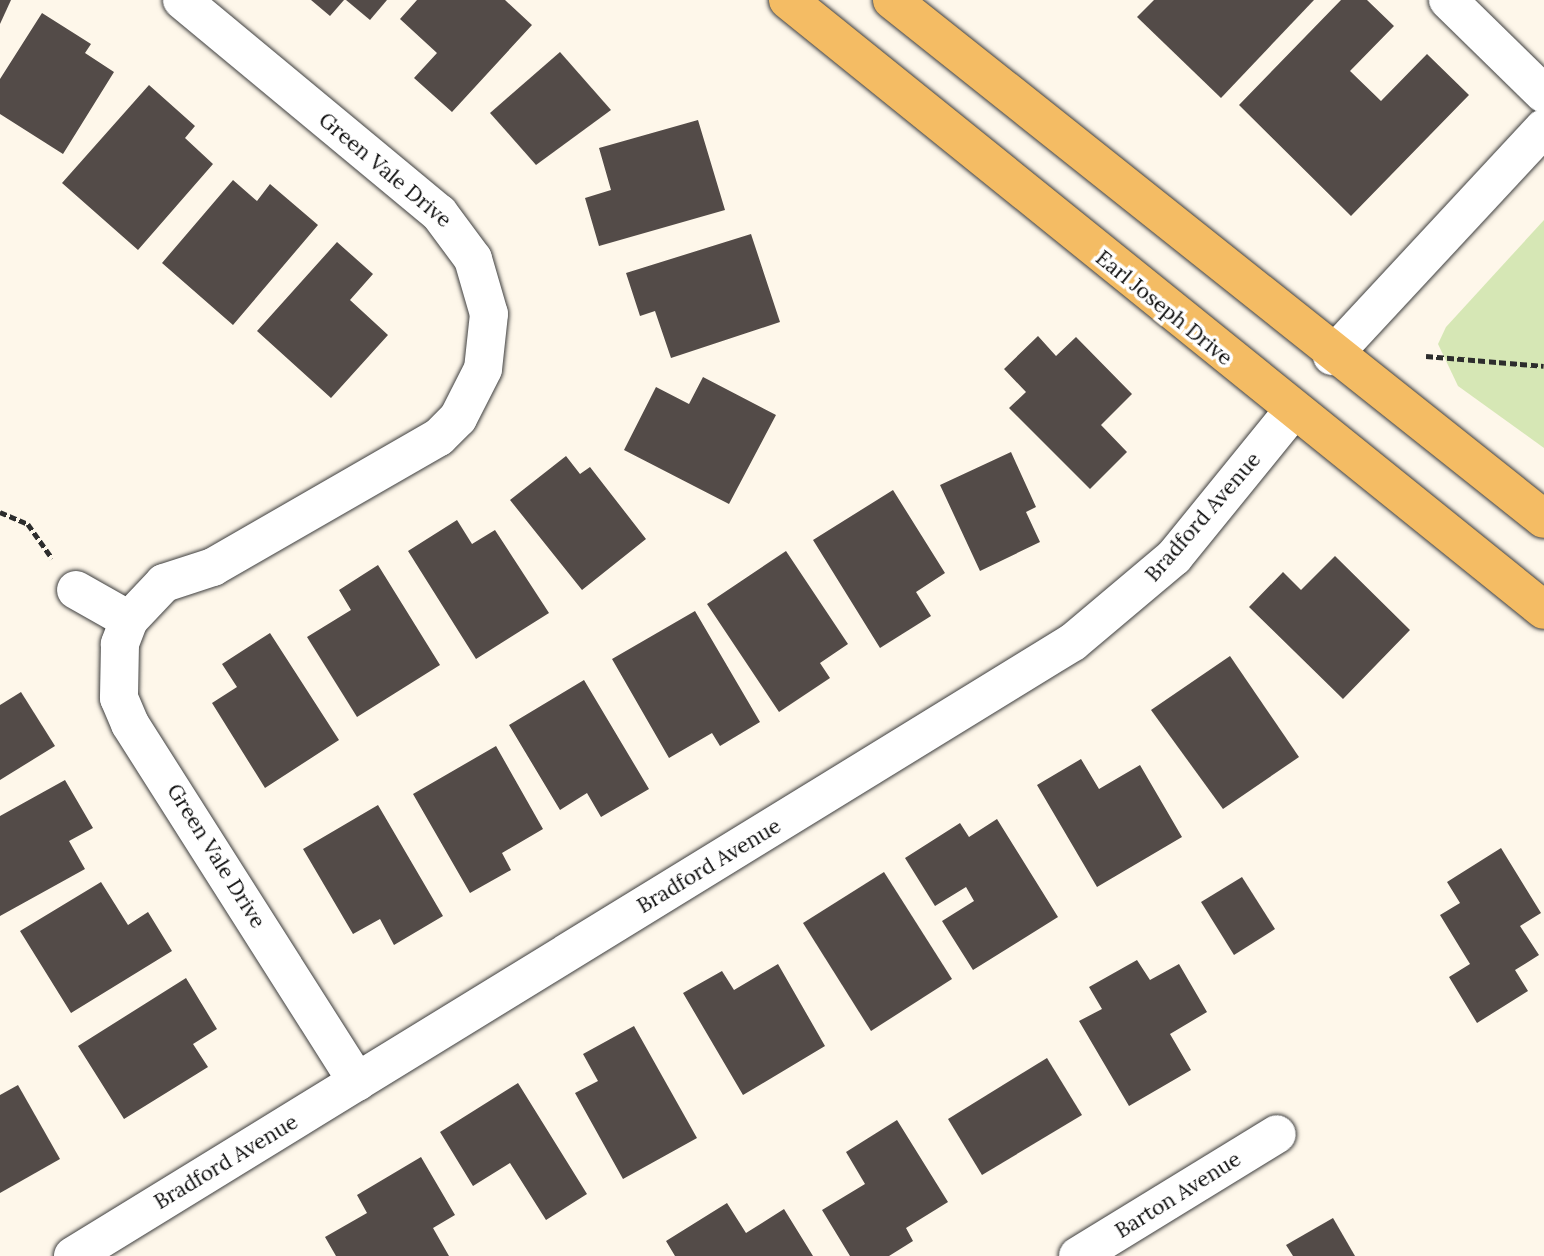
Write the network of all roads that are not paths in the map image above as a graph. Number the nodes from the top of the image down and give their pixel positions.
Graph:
1 (182, 0) edge
2 (788, 0) edge
3 (892, 0) edge
4 (1448, 0) edge
5 (1544, 94) edge
6 (1544, 128) edge
7 (1332, 356) junction
8 (1292, 412) junction
9 (1544, 519) edge
10 (76, 590) road end
11 (1544, 610) edge
12 (129, 620) junction
13 (357, 1082) junction
14 (1277, 1134) dead end
15 (73, 1256) edge
16 (1078, 1256) edge

1 - 12 street, Green Vale Drive
2 - 8 main road, Earl Joseph Drive
3 - 7 main road
4 - 5 street
6 - 7 street
7 - 9 main road
8 - 11 main road, Earl Joseph Drive
8 - 13 street, Bradford Avenue
10 - 12 street
12 - 13 street, Green Vale Drive
13 - 15 street, Bradford Avenue
14 - 16 street, Barton Avenue

